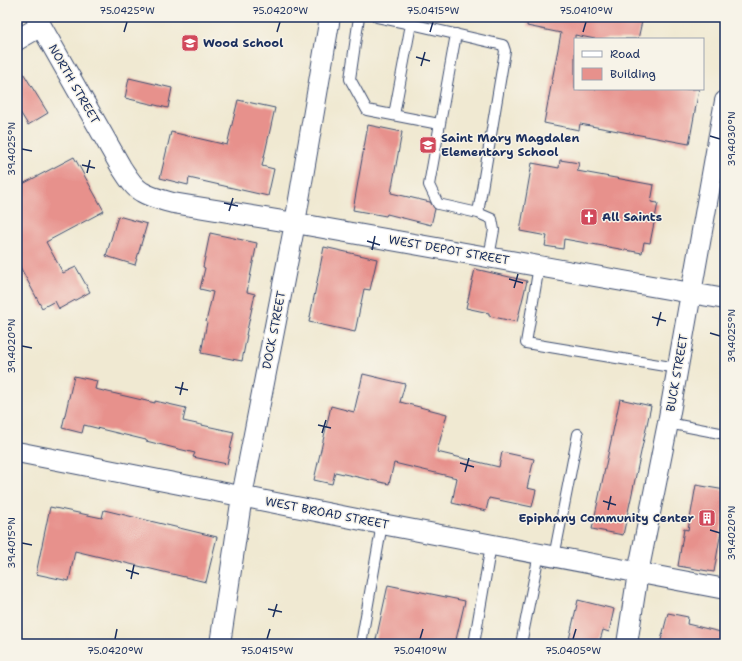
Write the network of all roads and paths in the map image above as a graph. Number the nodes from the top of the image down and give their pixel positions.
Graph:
1 (330, 17) edge
2 (359, 17) edge
3 (377, 17) edge
4 (409, 20) edge
5 (38, 22) edge
6 (456, 34) junction
7 (17, 40) edge
8 (725, 101) edge
9 (394, 115) junction
10 (440, 124) junction
11 (112, 150) joint
12 (478, 213) junction
13 (295, 223) junction
14 (489, 257) junction
15 (539, 266) junction
16 (691, 292) junction
17 (725, 299) edge
18 (677, 368) junction
19 (668, 423) junction
20 (578, 434) dead end
21 (725, 434) edge
22 (17, 452) edge
23 (242, 496) junction
24 (382, 524) junction
25 (491, 545) junction
26 (547, 555) junction
27 (638, 573) junction
28 (725, 589) edge
29 (220, 644) edge
30 (361, 644) edge
31 (474, 644) edge
32 (521, 644) edge
33 (627, 644) edge

1 - 13 street, DOCK STREET
2 - 9 lane
3 - 4 lane
4 - 6 lane
4 - 9 lane
5 - 7 street
5 - 11 street, NORTH STREET
6 - 10 lane
6 - 12 lane
8 - 16 street, BUCK STREET
9 - 10 lane
10 - 12 lane
11 - 13 street, WEST DEPOT STREET
12 - 14 lane
13 - 14 street, WEST DEPOT STREET
13 - 23 street, DOCK STREET
14 - 15 street, WEST DEPOT STREET
15 - 16 street, WEST DEPOT STREET
15 - 18 lane
16 - 17 street, WEST DEPOT STREET
16 - 18 street, BUCK STREET
18 - 19 street, BUCK STREET
19 - 21 lane
19 - 27 street, BUCK STREET
20 - 26 lane
22 - 23 street, WEST BROAD STREET
23 - 24 street, WEST BROAD STREET
23 - 29 street, DOCK STREET
24 - 25 street, WEST BROAD STREET
24 - 30 lane
25 - 26 street, WEST BROAD STREET
25 - 31 lane
26 - 27 street, WEST BROAD STREET
26 - 32 lane
27 - 28 street, WEST BROAD STREET
27 - 33 street, BUCK STREET

